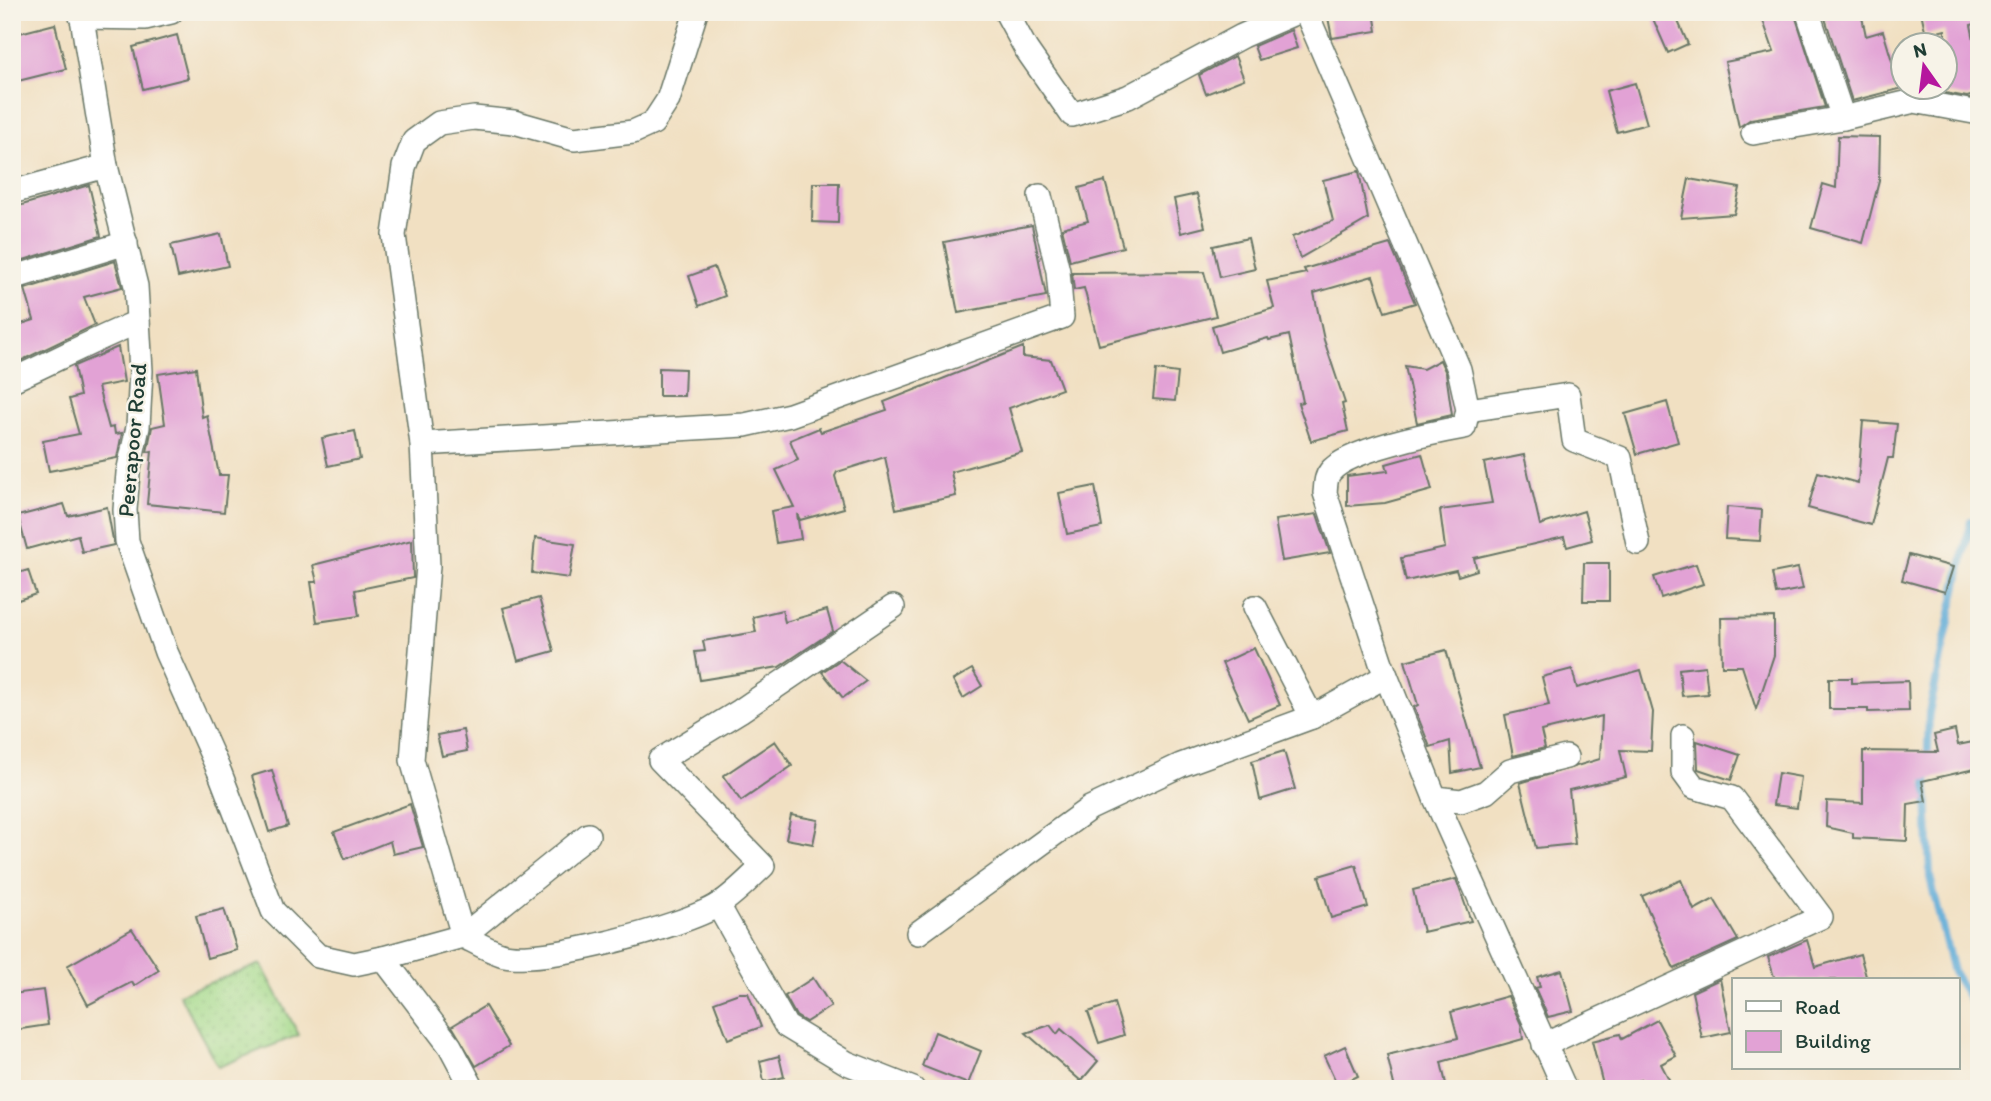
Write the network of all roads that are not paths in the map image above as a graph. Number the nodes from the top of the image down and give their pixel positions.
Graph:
1 (171, 12) edge
2 (696, 12) edge
3 (1006, 12) edge
4 (1297, 12) edge
5 (1306, 12) edge
6 (1808, 13) edge
7 (81, 15) edge
8 (1979, 113) edge
9 (1843, 118) junction
10 (1753, 133) dead end
11 (106, 166) junction
12 (12, 192) edge
13 (1040, 195) dead end
14 (126, 243) junction
15 (12, 278) edge
16 (138, 322) junction
17 (12, 380) edge
18 (1468, 410) junction
19 (422, 444) junction
20 (1638, 544) dead end
21 (893, 607) dead end
22 (1255, 607) dead end
23 (1386, 676) junction
24 (1312, 717) junction
25 (1682, 736) dead end
26 (1566, 757) dead end
27 (1435, 798) junction
28 (588, 835) dead end
29 (719, 905) junction
30 (918, 933) dead end
31 (463, 936) junction
32 (383, 958) junction
33 (1544, 1045) junction
34 (473, 1089) edge
35 (913, 1089) edge
36 (1565, 1089) edge

1 - 7 street
2 - 19 street
3 - 4 street
5 - 18 street
6 - 9 street
7 - 11 street, Peerapoor Road
8 - 9 street
9 - 10 street
11 - 12 street
11 - 14 street, Peerapoor Road
13 - 19 street
14 - 15 street
14 - 16 street, Peerapoor Road
16 - 17 street
16 - 32 street, Peerapoor Road
18 - 20 street
18 - 23 street
19 - 31 street
21 - 29 street
22 - 24 street
23 - 24 street
23 - 27 street
24 - 30 street
25 - 33 street
26 - 27 street
27 - 33 street
28 - 31 street
29 - 31 street
29 - 35 street
31 - 32 street, Peerapoor Road
32 - 34 street
33 - 36 street

